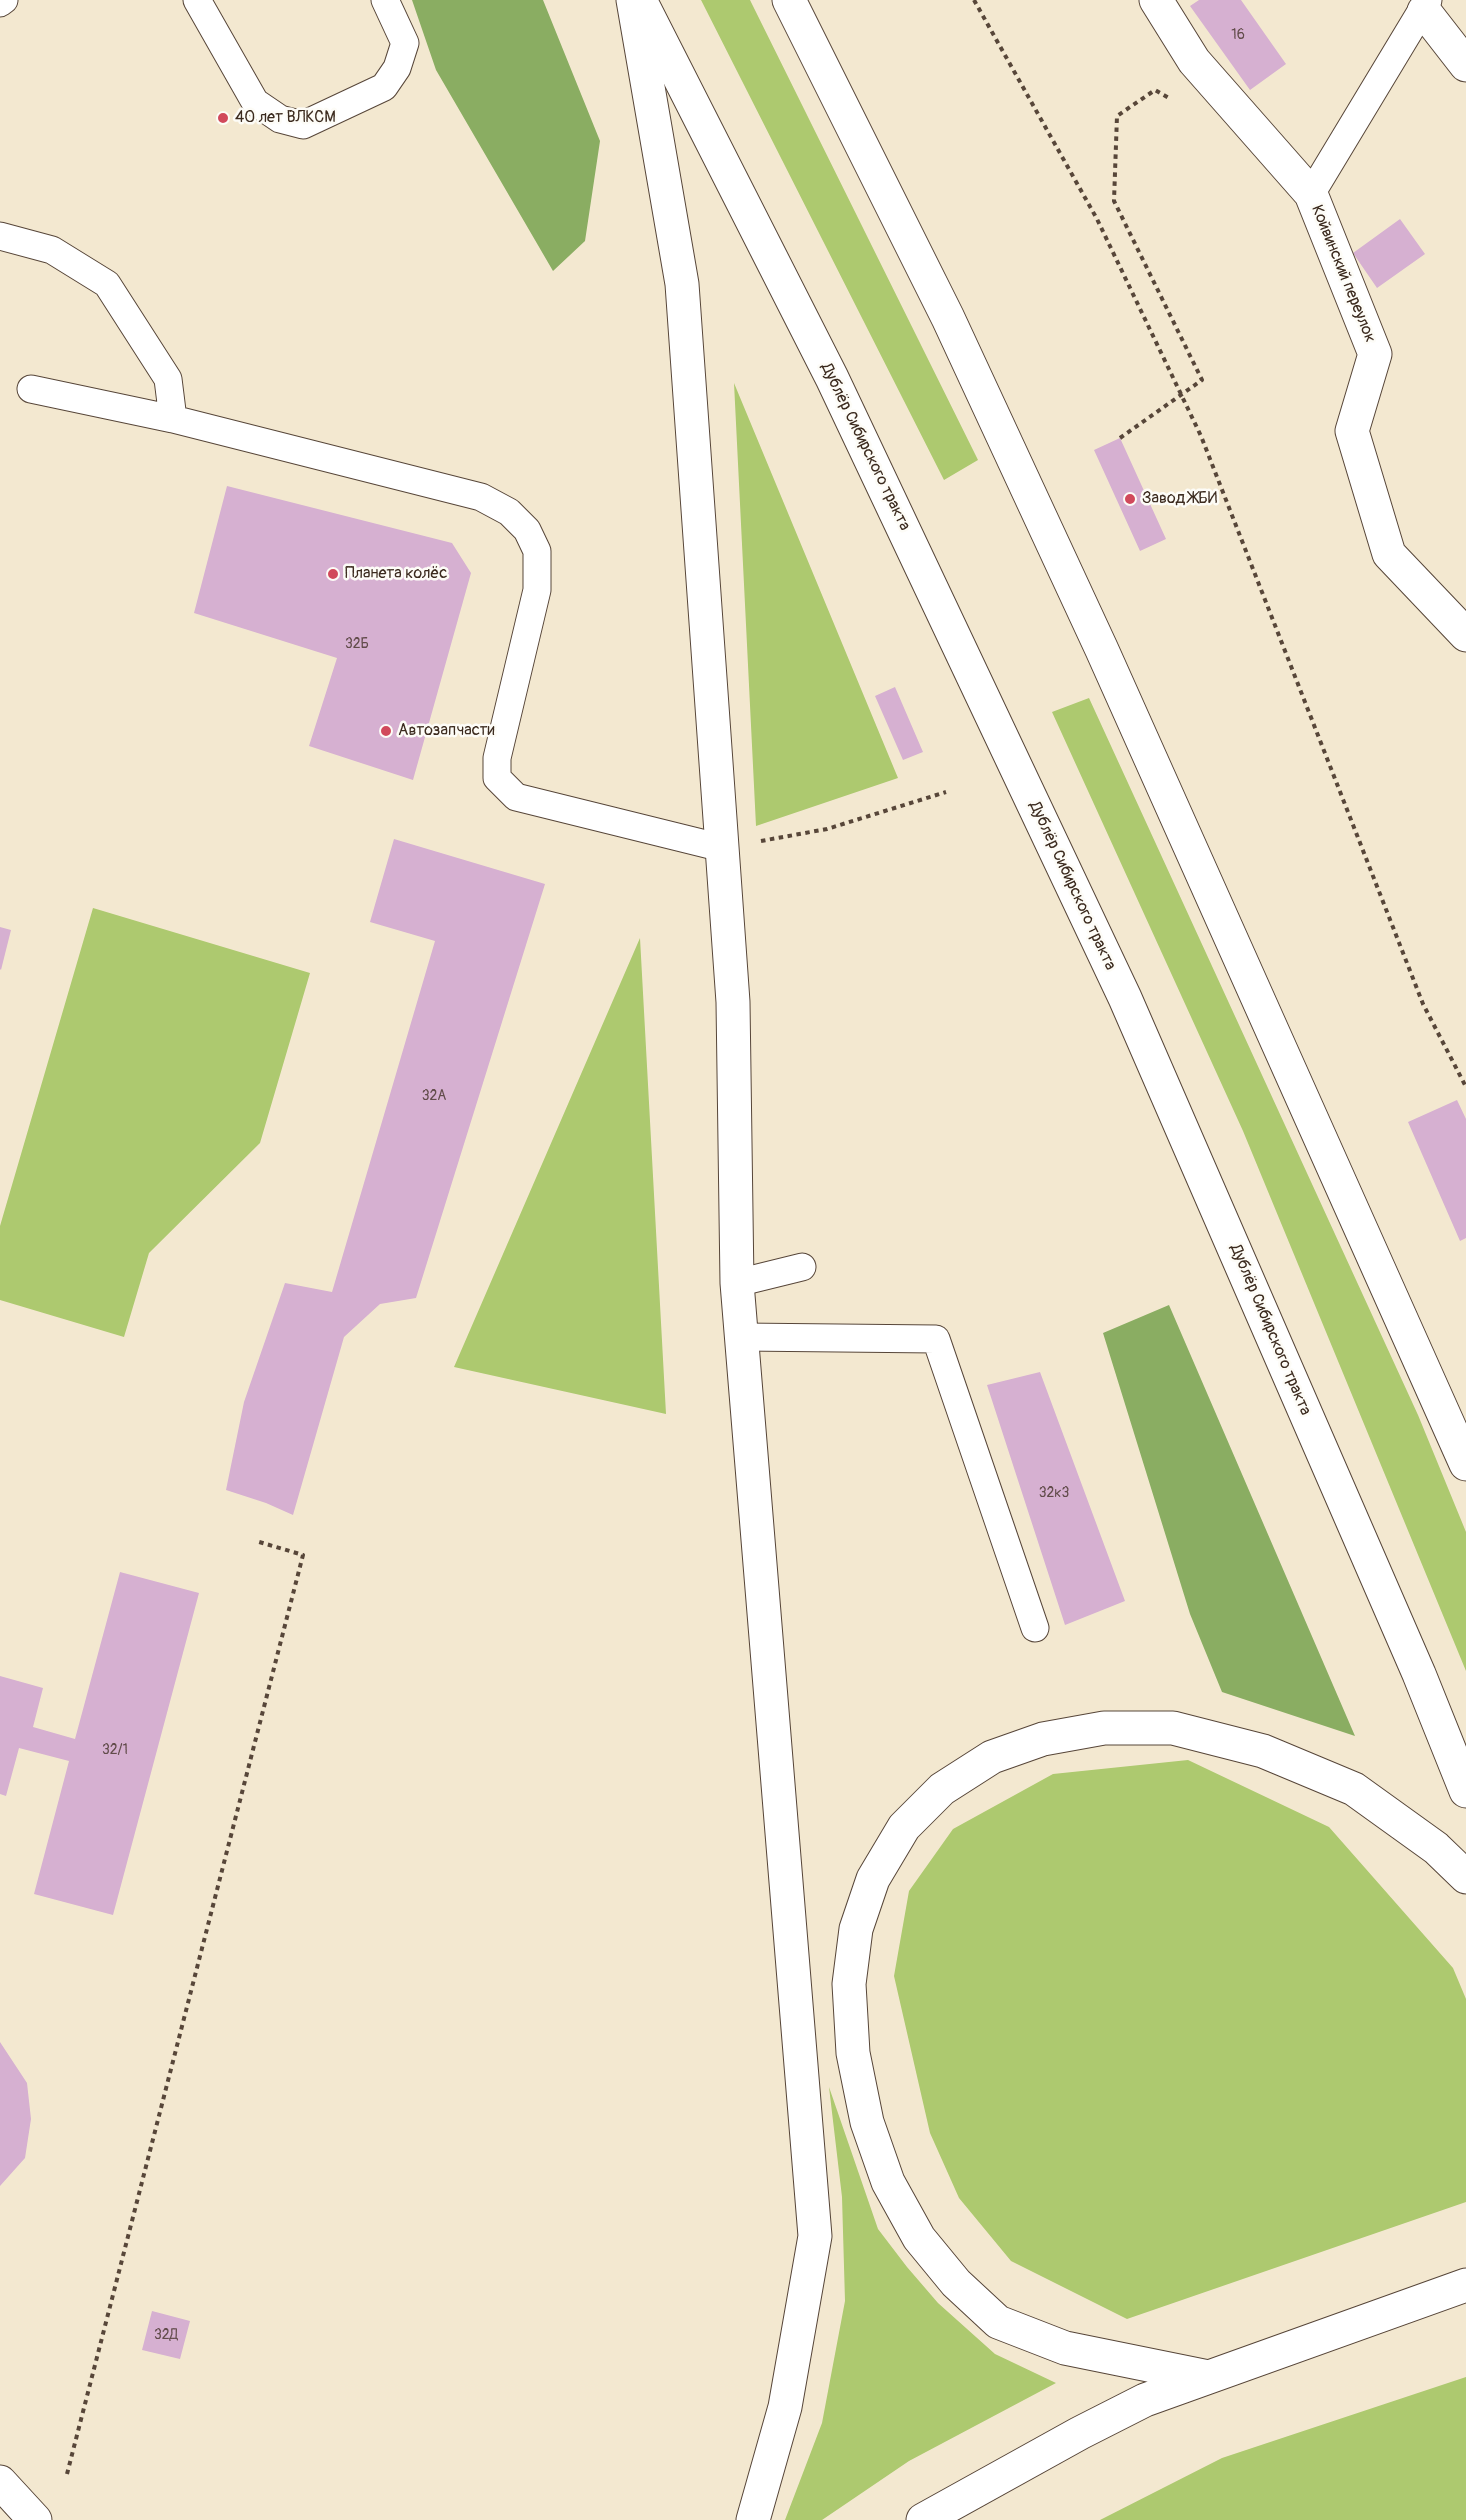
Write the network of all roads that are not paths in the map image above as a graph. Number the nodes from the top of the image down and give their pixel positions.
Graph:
1 (4, 0) edge
2 (197, 0) edge
3 (385, 0) edge
4 (633, 0) edge
5 (640, 0) edge
6 (789, 0) edge
7 (1156, 0) edge
8 (0, 3) edge
9 (1426, 6) edge
10 (1466, 65) edge
11 (1311, 194) junction
12 (0, 236) edge
13 (31, 389) dead end
14 (173, 419) junction
15 (1466, 635) edge
16 (722, 848) junction
17 (802, 1267) dead end
18 (737, 1283) junction
19 (741, 1338) junction
20 (1466, 1464) edge
21 (1035, 1628) dead end
22 (1466, 1791) edge
23 (1466, 1877) edge
24 (1466, 2285) edge
25 (1208, 2377) junction
26 (0, 2482) edge
27 (35, 2520) edge
28 (753, 2520) edge
29 (922, 2520) edge

1 - 8 lane
2 - 3 lane
4 - 16 main road
5 - 22 main road, Дублёр Сибирского тракта
6 - 20 main road
7 - 11 main road, Койвинский переулок
9 - 10 main road
9 - 11 lane
11 - 15 main road, Койвинский переулок
12 - 14 lane
13 - 14 lane
14 - 16 lane
16 - 18 main road
17 - 18 lane
18 - 19 main road
19 - 21 lane
19 - 28 main road
23 - 25 main road
24 - 25 main road
25 - 29 main road
26 - 27 main road

